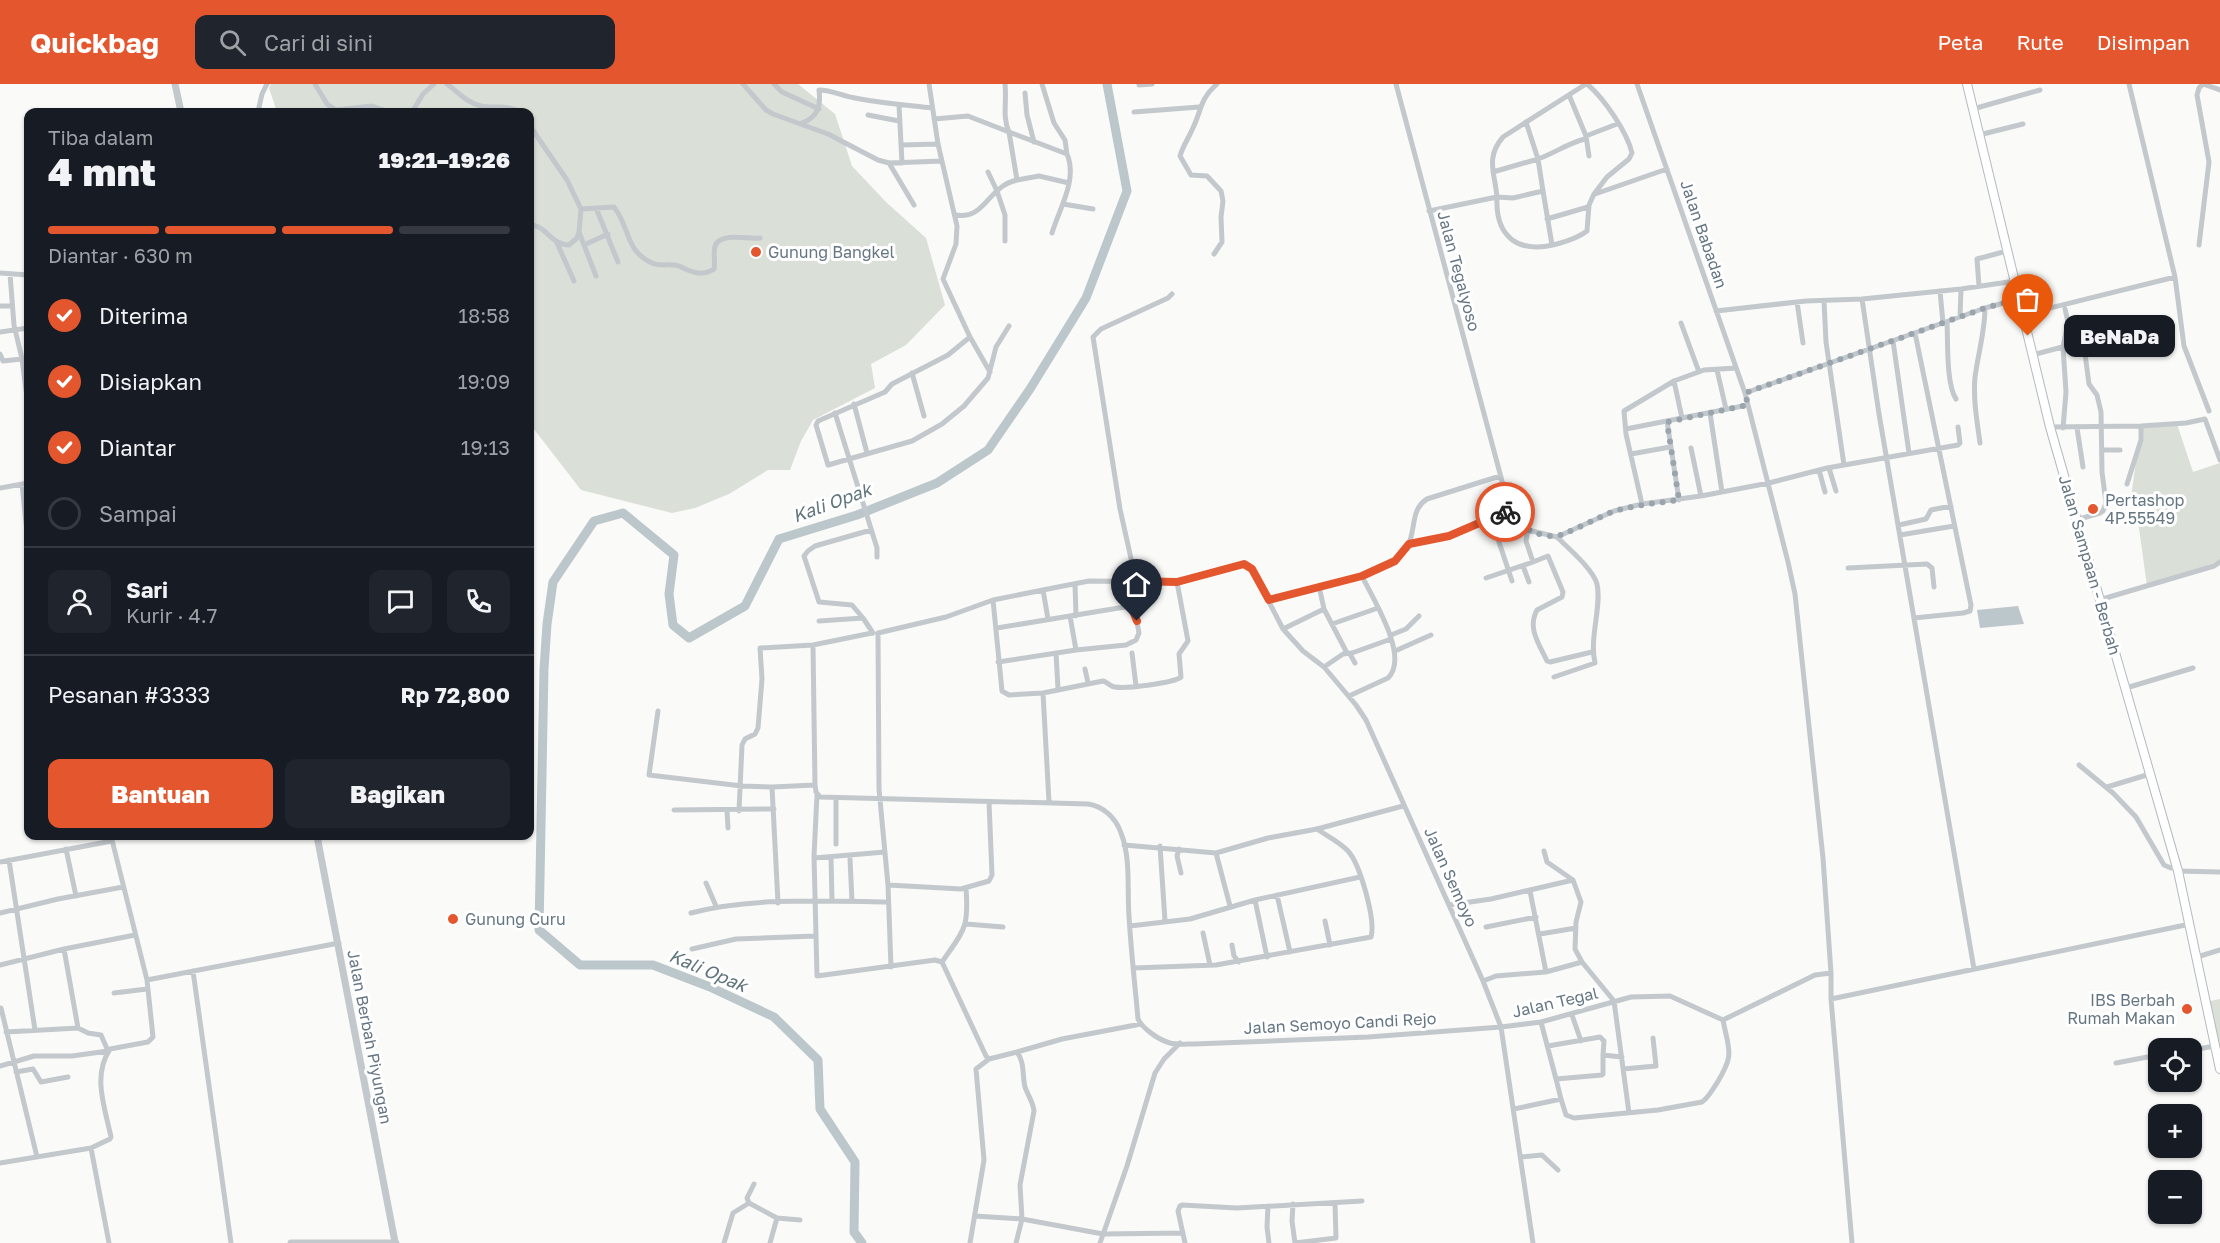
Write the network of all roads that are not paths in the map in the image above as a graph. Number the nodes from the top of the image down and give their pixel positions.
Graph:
1 (175, 84) edge
2 (267, 84) edge
3 (315, 84) edge
4 (434, 84) edge
5 (447, 84) edge
6 (742, 84) edge
7 (774, 84) edge
8 (929, 84) edge
9 (1005, 84) edge
10 (1042, 84) edge
11 (1152, 84) edge
12 (1217, 84) edge
13 (1396, 84) edge
14 (1587, 84) edge
15 (1636, 84) edge
16 (1967, 84) edge
17 (2129, 84) edge
18 (2203, 84) edge
19 (1139, 85) edge
20 (818, 87) edge
21 (2040, 90) dead end
22 (2220, 90) edge
23 (1026, 93) dead end
24 (1569, 95) junction
25 (899, 105) junction
26 (1199, 107) junction
27 (179, 108) edge
28 (259, 108) edge
29 (333, 108) edge
30 (358, 108) edge
31 (378, 108) edge
32 (414, 108) edge
33 (508, 108) edge
34 (932, 108) junction
35 (819, 109) junction
36 (1973, 109) junction
37 (1134, 112) dead end
38 (868, 115) dead end
39 (934, 119) junction
40 (899, 121) junction
41 (1526, 122) junction
42 (802, 123) junction
43 (1617, 124) junction
44 (2023, 124) dead end
45 (534, 132) edge
46 (1009, 132) junction
47 (1979, 135) junction
48 (1586, 137) junction
49 (1034, 142) junction
50 (938, 144) junction
51 (901, 145) junction
52 (1067, 154) junction
53 (1589, 156) dead end
54 (1538, 159) junction
55 (942, 161) junction
56 (889, 163) junction
57 (902, 163) junction
58 (1667, 169) junction
59 (988, 172) dead end
60 (1493, 172) junction
61 (1017, 180) junction
62 (1069, 183) junction
63 (997, 191) junction
64 (1543, 191) junction
65 (1594, 194) junction
66 (1497, 197) junction
67 (1063, 204) junction
68 (914, 205) dead end
69 (1588, 207) junction
70 (596, 208) junction
71 (581, 209) junction
72 (1093, 209) dead end
73 (1429, 211) junction
74 (954, 215) junction
75 (1547, 219) junction
76 (534, 226) edge
77 (579, 232) junction
78 (1052, 233) dead end
79 (608, 234) junction
80 (760, 238) dead end
81 (1005, 241) dead end
82 (557, 243) junction
83 (584, 244) junction
84 (1552, 245) junction
85 (2199, 245) dead end
86 (2007, 251) junction
87 (1214, 254) dead end
88 (618, 262) dead end
89 (0, 273) edge
90 (10, 274) junction
91 (24, 274) edge
92 (596, 276) dead end
93 (2175, 277) junction
94 (2015, 281) junction
95 (574, 282) dead end
96 (1979, 286) junction
97 (1961, 289) junction
98 (1940, 291) junction
99 (1172, 294) dead end
100 (1862, 299) junction
101 (2019, 299) junction
102 (1824, 301) junction
103 (1797, 302) junction
104 (0, 306) edge
105 (12, 306) junction
106 (1985, 308) junction
107 (2065, 309) dead end
108 (1716, 311) junction
109 (2026, 314) dead end
110 (1960, 316) junction
111 (1945, 322) junction
112 (1682, 323) dead end
113 (1009, 326) dead end
114 (24, 329) edge
115 (14, 330) junction
116 (0, 332) edge
117 (1915, 333) junction
118 (970, 337) junction
119 (1893, 340) junction
120 (1803, 343) dead end
121 (2063, 347) junction
122 (1870, 349) junction
123 (0, 354) edge
124 (2032, 355) junction
125 (22, 359) junction
126 (1830, 363) junction
127 (24, 368) edge
128 (1736, 369) junction
129 (1717, 370) junction
130 (990, 372) junction
131 (1699, 372) junction
132 (912, 374) junction
133 (1674, 381) junction
134 (1745, 393) junction
135 (1956, 399) dead end
136 (854, 404) junction
137 (1748, 405) junction
138 (1726, 409) junction
139 (2209, 411) dead end
140 (835, 413) junction
141 (1710, 413) junction
142 (924, 416) dead end
143 (1682, 418) junction
144 (1667, 422) junction
145 (2103, 426) junction
146 (2142, 426) junction
147 (1958, 427) dead end
148 (2050, 427) junction
149 (2062, 428) junction
150 (2077, 428) junction
151 (1626, 429) junction
152 (1980, 443) dead end
153 (1670, 447) junction
154 (1691, 448) dead end
155 (1939, 448) junction
156 (2102, 450) junction
157 (2120, 450) dead end
158 (867, 453) junction
159 (1909, 453) junction
160 (1631, 454) junction
161 (1887, 457) junction
162 (848, 460) junction
163 (2220, 460) edge
164 (1844, 465) junction
165 (2084, 467) dead end
166 (1829, 468) junction
167 (1819, 470) junction
168 (1500, 476) junction
169 (1769, 483) junction
170 (24, 484) edge
171 (2127, 484) dead end
172 (0, 488) edge
173 (1836, 491) dead end
174 (1722, 492) junction
175 (1825, 492) dead end
176 (1701, 496) junction
177 (1679, 500) junction
178 (1642, 504) junction
179 (1951, 506) junction
180 (1510, 511) junction
181 (1491, 518) junction
182 (2076, 520) junction
183 (1899, 525) junction
184 (1954, 526) junction
185 (871, 530) junction
186 (1528, 531) junction
187 (1900, 535) junction
188 (1557, 537) junction
189 (1409, 544) junction
190 (877, 557) dead end
191 (1533, 562) junction
192 (2220, 562) edge
193 (1905, 564) junction
194 (1523, 566) junction
195 (1848, 568) dead end
196 (1508, 571) junction
197 (1364, 575) junction
198 (1486, 578) dead end
199 (1128, 581) junction
200 (1136, 581) junction
201 (1512, 581) dead end
202 (1177, 582) junction
203 (1529, 582) dead end
204 (1075, 584) junction
205 (1319, 586) junction
206 (1934, 587) dead end
207 (1043, 590) junction
208 (993, 600) junction
209 (1269, 600) junction
210 (2099, 600) junction
211 (1131, 606) junction
212 (1378, 608) junction
213 (1324, 609) junction
214 (1419, 615) dead end
215 (1073, 616) junction
216 (863, 618) junction
217 (1914, 618) junction
218 (1048, 619) junction
219 (819, 621) dead end
220 (1332, 624) junction
221 (997, 628) junction
222 (1283, 629) junction
223 (875, 633) junction
224 (1431, 635) dead end
225 (1391, 637) junction
226 (813, 645) junction
227 (1076, 650) junction
228 (1395, 651) junction
229 (1592, 652) junction
230 (1056, 653) junction
231 (1132, 653) dead end
232 (1348, 653) junction
233 (998, 662) junction
234 (1355, 663) dead end
235 (1324, 667) junction
236 (2193, 668) dead end
237 (1085, 669) dead end
238 (1554, 677) dead end
239 (1088, 683) junction
240 (1136, 686) junction
241 (2126, 688) junction
242 (1058, 689) junction
243 (1043, 693) junction
244 (1349, 696) junction
245 (658, 711) dead end
246 (2079, 765) dead end
247 (2150, 774) junction
248 (815, 785) junction
249 (742, 786) junction
250 (772, 787) junction
251 (2107, 787) junction
252 (817, 795) junction
253 (836, 799) junction
254 (879, 800) junction
255 (989, 802) junction
256 (1049, 802) junction
257 (1403, 806) junction
258 (774, 809) junction
259 (674, 810) dead end
260 (727, 810) junction
261 (739, 810) junction
262 (728, 828) dead end
263 (1317, 829) junction
264 (104, 840) edge
265 (112, 840) edge
266 (318, 840) edge
267 (836, 844) dead end
268 (1124, 845) junction
269 (1160, 846) junction
270 (66, 849) junction
271 (1179, 849) junction
272 (1544, 851) dead end
273 (885, 852) junction
274 (1216, 852) junction
275 (831, 857) junction
276 (814, 858) junction
277 (850, 859) dead end
278 (9, 860) junction
279 (0, 862) edge
280 (2177, 868) junction
281 (2220, 872) edge
282 (1181, 873) dead end
283 (1360, 877) junction
284 (1573, 880) junction
285 (706, 883) dead end
286 (888, 885) junction
287 (123, 887) junction
288 (966, 888) junction
289 (1530, 891) junction
290 (1277, 895) junction
291 (76, 896) junction
292 (1255, 900) junction
293 (832, 901) junction
294 (852, 901) junction
295 (815, 902) junction
296 (888, 902) junction
297 (778, 903) junction
298 (1449, 905) junction
299 (716, 906) junction
300 (1230, 906) junction
301 (17, 909) junction
302 (0, 913) edge
303 (691, 913) dead end
304 (1536, 917) junction
305 (1165, 921) junction
306 (1325, 921) dead end
307 (966, 924) junction
308 (2190, 924) junction
309 (1130, 926) junction
310 (1003, 927) dead end
311 (1486, 927) dead end
312 (1576, 928) junction
313 (1203, 933) dead end
314 (1540, 934) junction
315 (135, 935) junction
316 (815, 936) junction
317 (339, 943) junction
318 (1232, 945) dead end
319 (1330, 945) junction
320 (64, 949) junction
321 (692, 949) dead end
322 (2220, 950) edge
323 (1290, 952) junction
324 (1268, 957) junction
325 (2197, 957) junction
326 (25, 959) junction
327 (942, 962) junction
328 (1239, 962) junction
329 (1582, 962) junction
330 (0, 965) edge
331 (1210, 965) junction
332 (891, 967) junction
333 (1133, 968) junction
334 (1974, 969) junction
335 (193, 971) junction
336 (1546, 972) junction
337 (1831, 973) junction
338 (817, 976) junction
339 (808, 977) dead end
340 (147, 980) junction
341 (1483, 981) junction
342 (147, 989) junction
343 (114, 993) dead end
344 (1831, 999) junction
345 (1614, 1001) junction
346 (1, 1008) edge
347 (1572, 1015) junction
348 (1723, 1020) junction
349 (1541, 1022) junction
350 (1141, 1024) junction
351 (1501, 1027) junction
352 (78, 1028) junction
353 (35, 1030) junction
354 (6, 1032) junction
355 (1653, 1038) dead end
356 (1581, 1041) junction
357 (1180, 1043) junction
358 (1548, 1046) junction
359 (2215, 1046) junction
360 (2202, 1048) edge
361 (108, 1051) junction
362 (1017, 1052) junction
363 (1603, 1055) junction
364 (1622, 1057) junction
365 (2148, 1057) edge
366 (989, 1059) junction
367 (2116, 1062) dead end
368 (14, 1063) junction
369 (0, 1066) edge
370 (1623, 1069) junction
371 (2220, 1069) edge
372 (16, 1072) junction
373 (68, 1077) dead end
374 (1556, 1079) junction
375 (1561, 1099) junction
376 (1514, 1109) junction
377 (1629, 1113) junction
378 (91, 1148) junction
379 (38, 1157) junction
380 (1521, 1157) junction
381 (0, 1163) edge
382 (1558, 1170) dead end
383 (753, 1184) dead end
384 (1362, 1201) dead end
385 (749, 1203) junction
386 (1293, 1204) junction
387 (1335, 1204) junction
388 (1268, 1206) junction
389 (975, 1216) junction
390 (777, 1218) junction
391 (1022, 1219) junction
392 (800, 1220) dead end
393 (1183, 1233) junction
394 (1103, 1234) junction
395 (109, 1243) edge
396 (231, 1243) edge
397 (291, 1243) edge
398 (314, 1243) edge
399 (395, 1243) edge
400 (723, 1243) edge
401 (770, 1243) edge
402 (970, 1243) edge
403 (1016, 1243) edge
404 (1100, 1243) edge
405 (1185, 1243) edge
406 (1269, 1243) edge
407 (1295, 1243) edge
408 (1533, 1243) edge
409 (1852, 1243) edge

1 - 27 street
2 - 28 street
3 - 29 street
4 - 32 street
5 - 33 street
6 - 42 street
7 - 35 street
8 - 34 street
9 - 46 street
10 - 52 street
11 - 19 street
12 - 26 street
13 - 73 street, Jalan Tegalyoso
14 - 24 street
14 - 43 street
15 - 58 street, Jalan Babadan
16 - 36 main road, Jalan Sampaan - Berbah
17 - 93 street
18 - 22 street
18 - 85 street
20 - 25 street
20 - 35 street
21 - 36 street
23 - 49 street
24 - 41 street
24 - 48 street
25 - 34 street
25 - 40 street
26 - 37 street
26 - 87 street
30 - 31 street
34 - 39 street
35 - 42 street
36 - 47 main road, Jalan Sampaan - Berbah
38 - 40 street
39 - 46 street
39 - 50 street
40 - 51 street
41 - 54 street
41 - 60 street
42 - 56 street
43 - 48 street
43 - 65 street
44 - 47 street
45 - 71 street
46 - 49 street
46 - 61 street
47 - 86 main road, Jalan Sampaan - Berbah
48 - 53 street
48 - 54 street
49 - 52 street
50 - 51 street
50 - 55 street
51 - 57 street
52 - 62 street
54 - 60 street
54 - 64 street
55 - 57 street
55 - 74 street
56 - 57 street
56 - 68 street
58 - 65 street
58 - 108 street, Jalan Babadan
59 - 63 street
60 - 66 street
61 - 62 street
61 - 63 street
62 - 67 street
63 - 74 street
63 - 81 street
64 - 66 street
64 - 75 street
65 - 69 street
66 - 73 street
66 - 84 street
67 - 72 street
67 - 78 street
69 - 75 street
69 - 84 street
70 - 71 street
70 - 79 street
70 - 80 street
71 - 77 street
73 - 168 street, Jalan Tegalyoso
74 - 118 street
75 - 84 street
76 - 82 street
77 - 82 street
77 - 83 street
79 - 83 street
79 - 88 street
82 - 95 street
83 - 92 street
86 - 94 main road, Jalan Sampaan - Berbah
86 - 96 street
89 - 90 street
90 - 91 street
90 - 105 street
93 - 109 street
93 - 139 street
94 - 96 street
94 - 101 main road, Jalan Sampaan - Berbah
96 - 97 street
97 - 98 street
97 - 110 street
98 - 100 street
98 - 111 street
99 - 200 street
100 - 102 street
100 - 122 street
101 - 106 street
101 - 124 main road, Jalan Sampaan - Berbah
102 - 103 street
102 - 126 street
103 - 108 street
103 - 120 street
104 - 105 street
105 - 115 street
106 - 110 street
106 - 152 street
107 - 121 street
108 - 128 street, Jalan Babadan
110 - 111 street
111 - 117 street
111 - 135 street
112 - 131 street
113 - 130 street
114 - 115 street
115 - 116 street
115 - 125 street
117 - 119 street
117 - 155 street
118 - 130 street
118 - 132 street
119 - 122 street
119 - 159 street
121 - 124 street
121 - 145 street
121 - 149 street
122 - 126 street
122 - 161 street
123 - 125 street
124 - 148 main road, Jalan Sampaan - Berbah
125 - 127 street
126 - 134 street
126 - 164 street
128 - 129 street
128 - 134 street, Jalan Babadan
129 - 131 street
129 - 138 street
130 - 158 street
131 - 133 street
132 - 136 street
132 - 142 street
133 - 143 street
133 - 151 street
134 - 137 street, Jalan Babadan
136 - 140 street
136 - 158 street
137 - 138 street
137 - 169 street, Jalan Babadan
138 - 141 street
140 - 162 street
140 - 162 street
141 - 143 street
141 - 174 street
143 - 144 street
144 - 151 street
144 - 153 street
145 - 146 street
145 - 150 street
145 - 156 street
146 - 163 street
146 - 171 street
147 - 155 street
148 - 149 street
148 - 182 main road, Jalan Sampaan - Berbah
149 - 150 street
150 - 165 street
151 - 160 street
153 - 160 street
153 - 177 street
154 - 176 street
155 - 159 street
155 - 179 street
156 - 157 street
156 - 182 street
158 - 162 street
159 - 161 street
160 - 178 street
161 - 164 street
161 - 183 street
162 - 185 street
164 - 166 street
166 - 167 street
166 - 173 street
167 - 169 street
167 - 175 street
168 - 180 street, Jalan Tegalyoso
168 - 189 street
169 - 174 street
169 - 337 street, Jalan Babadan
170 - 172 street
174 - 176 street
176 - 177 street
177 - 178 street
178 - 188 street
179 - 183 street
179 - 184 street
180 - 181 street
180 - 186 street
181 - 189 street
181 - 196 street
182 - 210 main road, Jalan Sampaan - Berbah
183 - 187 street
184 - 187 street
184 - 217 street
185 - 190 street
185 - 216 street
186 - 188 street
186 - 191 street
187 - 193 street
188 - 229 street
189 - 197 street
191 - 194 street
191 - 229 street
192 - 210 street
193 - 195 street
193 - 206 street
193 - 217 street
194 - 196 street
194 - 203 street
196 - 198 street
196 - 201 street
197 - 205 street
197 - 212 street
199 - 200 street
199 - 204 street
199 - 211 street
200 - 202 street
202 - 209 street, Jalan Semoyo
202 - 240 street
204 - 207 street
204 - 215 street
205 - 209 street
205 - 213 street
207 - 208 street
207 - 218 street
208 - 221 street
208 - 223 street
209 - 222 street, Jalan Semoyo
210 - 241 main road, Jalan Sampaan - Berbah
211 - 215 street
211 - 227 street
212 - 220 street
212 - 225 street
213 - 220 street
213 - 222 street
214 - 225 street
215 - 218 street
215 - 227 street
216 - 219 street
216 - 223 street
217 - 334 street
218 - 221 street
220 - 232 street
221 - 233 street
222 - 235 street, Jalan Semoyo
223 - 226 street
223 - 254 street
224 - 228 street
225 - 228 street
225 - 232 street
226 - 248 street
226 - 249 street
227 - 230 street
228 - 244 street
229 - 238 street
230 - 233 street
230 - 242 street
231 - 240 street
232 - 234 street
232 - 235 street
233 - 243 street
235 - 244 street, Jalan Semoyo
236 - 241 street
237 - 239 street
239 - 240 street
239 - 242 street
241 - 247 main road, Jalan Sampaan - Berbah
242 - 243 street
243 - 256 street
244 - 257 street, Jalan Semoyo
245 - 249 street
246 - 251 street
247 - 251 street
247 - 280 main road, Jalan Sampaan - Berbah
248 - 250 street
248 - 252 street
249 - 250 street
249 - 261 street
250 - 258 street
251 - 280 street
252 - 253 street
252 - 276 street
253 - 254 street
253 - 267 street
254 - 255 street
254 - 273 street
255 - 256 street
255 - 288 street
256 - 268 street
257 - 263 street
257 - 298 street, Jalan Semoyo
258 - 261 street
258 - 297 street
259 - 260 street
260 - 261 street
260 - 262 street
263 - 274 street
263 - 283 street
264 - 270 street
265 - 287 street
266 - 317 street, Jalan Berbah Piyungan
268 - 269 street
268 - 309 street
269 - 271 street
269 - 305 street
270 - 278 street
270 - 291 street
271 - 274 street
271 - 282 street
272 - 284 street
273 - 275 street
273 - 286 street
274 - 300 street
275 - 276 street
275 - 293 street
276 - 295 street
277 - 294 street
278 - 279 street
278 - 301 street
280 - 281 street
280 - 308 main road, Jalan Sampaan - Berbah
283 - 290 street
283 - 319 street
284 - 289 street
284 - 312 street
285 - 299 street
286 - 288 street
286 - 296 street
287 - 291 street
287 - 315 street
288 - 307 street
289 - 298 street
289 - 304 street
290 - 292 street
290 - 323 street
291 - 301 street
292 - 300 street
292 - 324 street
293 - 294 street
293 - 295 street
294 - 296 street
295 - 297 street
295 - 316 street
296 - 332 street
297 - 299 street
298 - 341 street, Jalan Semoyo
299 - 303 street
300 - 305 street
301 - 302 street
301 - 326 street
304 - 311 street
304 - 314 street
305 - 309 street
306 - 319 street
307 - 310 street
307 - 327 street
308 - 325 main road, Jalan Sampaan - Berbah
308 - 334 street
309 - 333 street
312 - 314 street
312 - 329 street
313 - 331 street
314 - 336 street
315 - 320 street
315 - 340 street
316 - 321 street
316 - 338 street
317 - 335 street
317 - 399 street, Jalan Berbah Piyungan
318 - 328 street
319 - 323 street
320 - 326 street
320 - 352 street
322 - 325 street
323 - 324 street
324 - 328 street
325 - 359 main road, Jalan Sampaan - Berbah
326 - 330 street
326 - 353 street
327 - 332 street
327 - 366 street
328 - 331 street
329 - 336 street
329 - 345 street
331 - 333 street
332 - 338 street
333 - 350 street
334 - 344 street
335 - 340 street
335 - 396 street
336 - 341 street
337 - 344 street, Jalan Babadan
337 - 348 street
338 - 339 street
340 - 342 street
341 - 351 street, Jalan Semoyo
342 - 343 street
342 - 361 street
344 - 409 street, Jalan Babadan
345 - 347 street, Jalan Tegal
345 - 348 street, Jalan Tegal
345 - 364 street
346 - 354 street
347 - 349 street, Jalan Tegal
347 - 356 street
348 - 377 street
349 - 351 street, Jalan Tegal
349 - 358 street
350 - 357 street
350 - 362 street
351 - 357 street, Jalan Semoyo Candi Rejo
351 - 376 street, Jalan Semoyo
352 - 353 street
352 - 361 street
353 - 354 street
354 - 368 street
355 - 370 street
356 - 358 street
356 - 363 street
357 - 394 street
358 - 374 street
359 - 360 street
359 - 371 main road, Jalan Sampaan - Berbah
361 - 368 street
361 - 378 street
362 - 366 street
362 - 391 street
363 - 364 street
363 - 374 street
364 - 370 street
365 - 367 street
366 - 389 street
368 - 369 street
368 - 372 street
370 - 377 street
372 - 373 street
372 - 379 street
374 - 375 street
375 - 376 street
375 - 377 street
376 - 380 street, Jalan Semoyo
378 - 379 street
378 - 395 street
379 - 381 street
380 - 382 street
380 - 408 street, Jalan Semoyo
383 - 385 street
384 - 387 street
385 - 390 street
385 - 400 street
386 - 387 street
386 - 388 street
386 - 407 street
387 - 407 street
388 - 393 street
388 - 406 street
389 - 391 street
389 - 402 street
390 - 392 street
390 - 401 street
391 - 394 street
391 - 403 street
393 - 394 street
393 - 405 street
394 - 404 street
397 - 398 street
398 - 399 street

